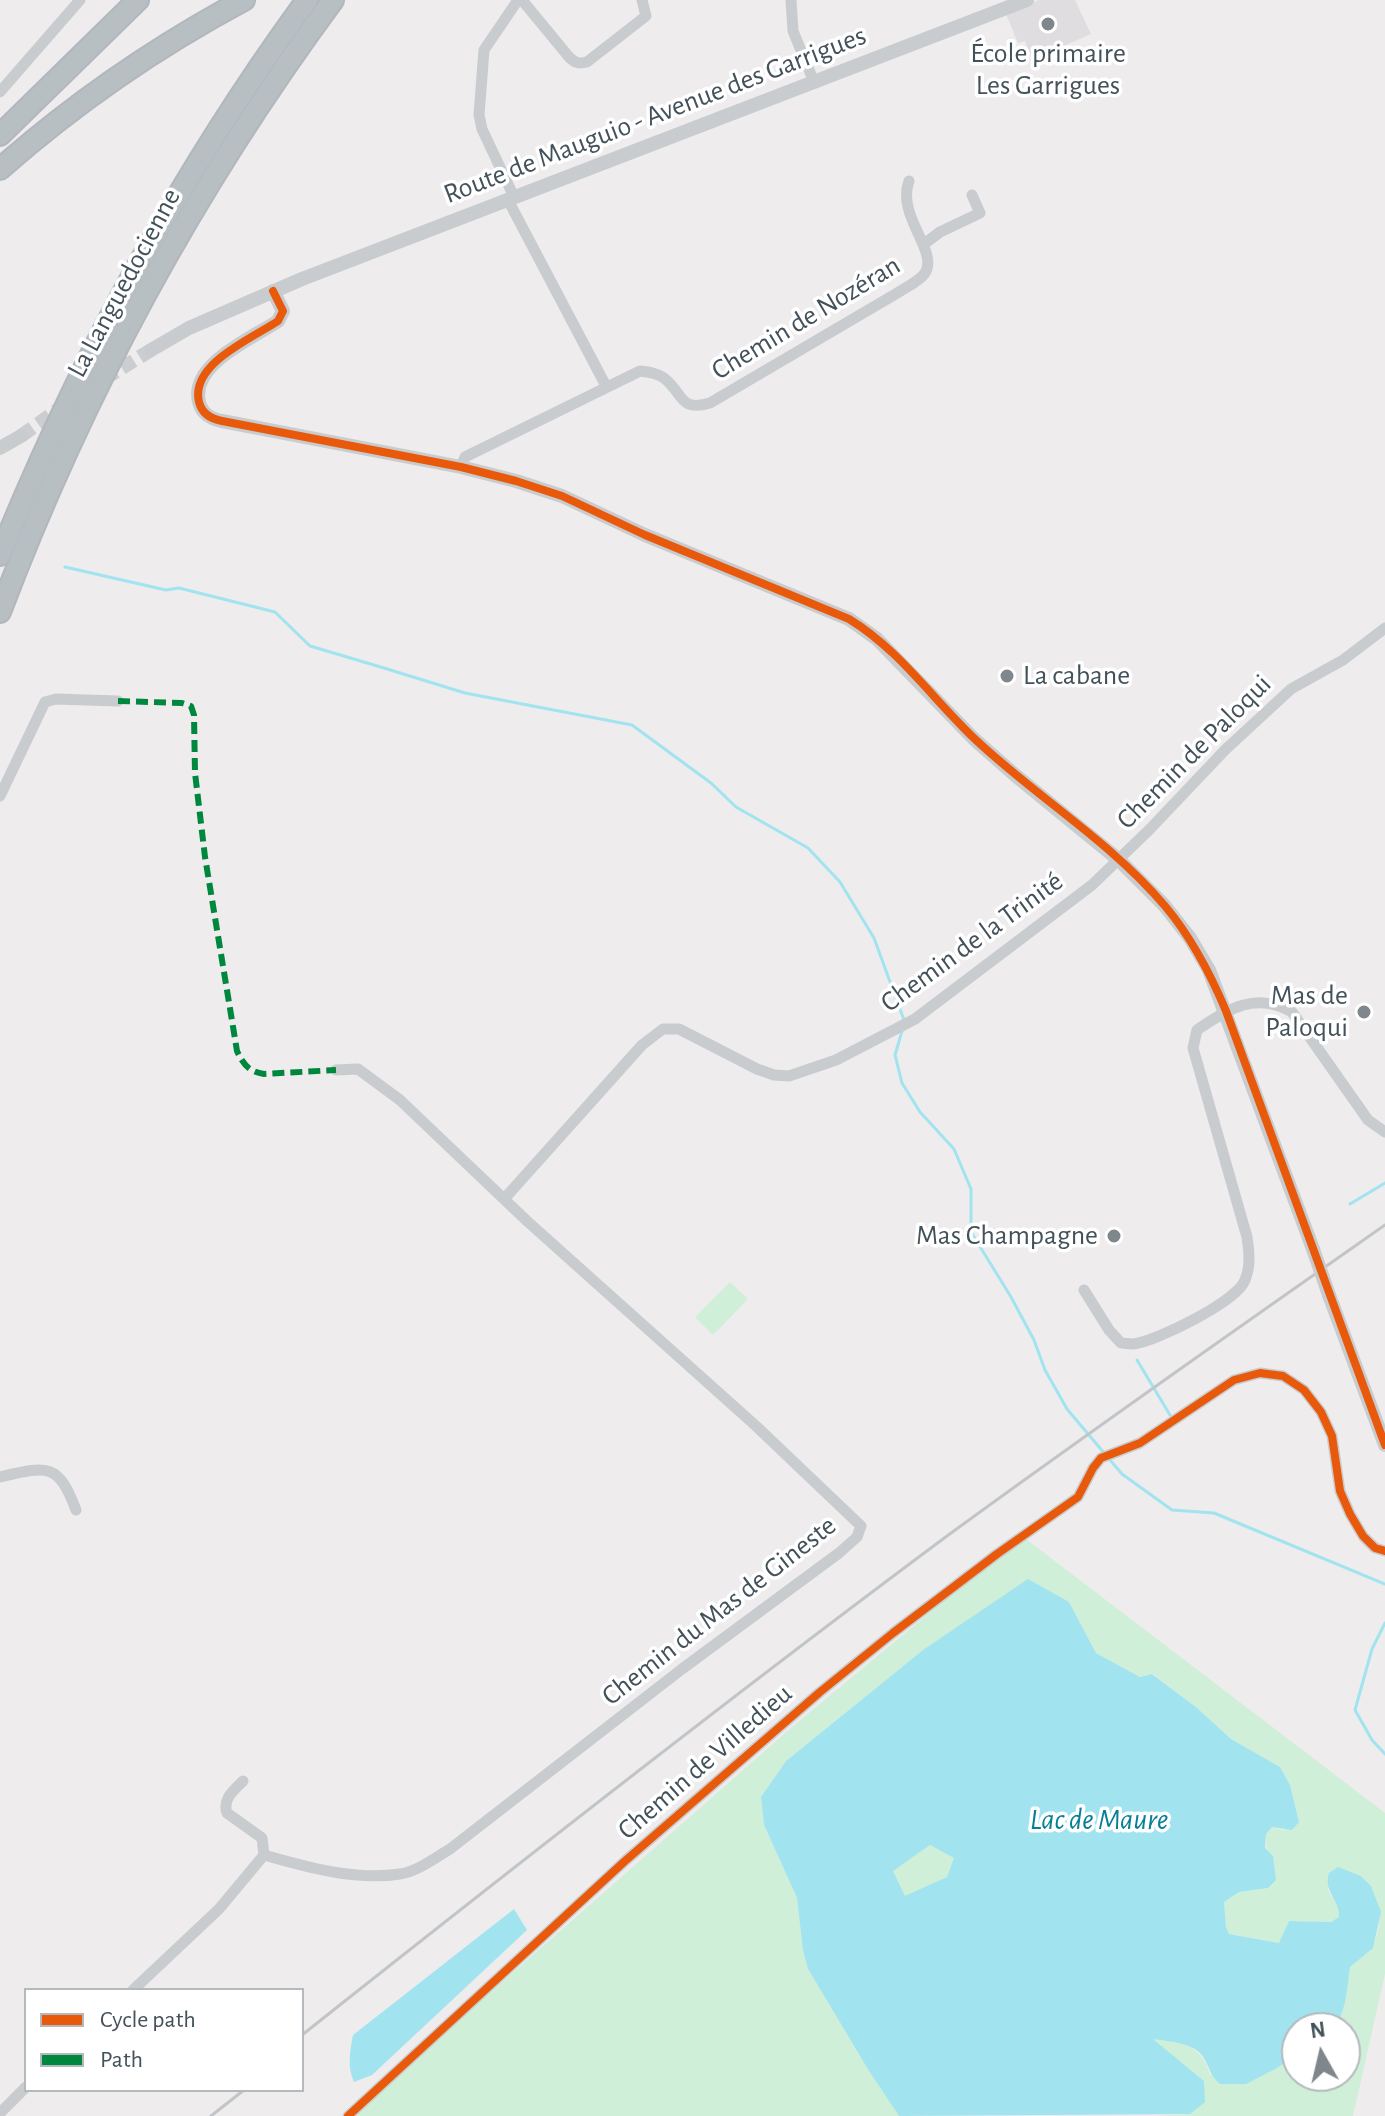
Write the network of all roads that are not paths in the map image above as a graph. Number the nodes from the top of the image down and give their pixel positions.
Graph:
1 (80, 0) edge
2 (138, 0) edge
3 (244, 0) edge
4 (307, 0) edge
5 (333, 0) edge
6 (520, 0) edge
7 (642, 0) edge
8 (791, 0) edge
9 (1027, 0) edge
10 (814, 82) junction
11 (0, 92) edge
12 (0, 135) edge
13 (0, 169) edge
14 (909, 181) dead end
15 (972, 195) dead end
16 (511, 198) junction
17 (924, 244) junction
18 (273, 291) junction
19 (151, 350) tunnel mouth
20 (606, 386) junction
21 (21, 436) tunnel mouth
22 (0, 448) edge
23 (461, 467) junction
24 (0, 555) edge
25 (0, 612) edge
26 (1385, 628) edge
27 (118, 701) dead end
28 (0, 796) edge
29 (1119, 860) junction
30 (1226, 1011) junction
31 (336, 1070) dead end
32 (1385, 1132) edge
33 (505, 1198) junction
34 (1084, 1290) dead end
35 (1385, 1445) edge
36 (0, 1477) edge
37 (76, 1510) dead end
38 (1385, 1551) edge
39 (243, 1781) dead end
40 (264, 1855) junction
41 (135, 1988) edge
42 (24, 2089) edge
43 (0, 2113) edge
44 (348, 2116) edge

1 - 11 street
2 - 12 highway
3 - 13 highway
4 - 24 highway, La Languedocienne
5 - 25 highway, La Languedocienne
6 - 7 street
6 - 16 street
8 - 10 street
9 - 10 street, Route de Mauguio - Avenue des Garrigues
10 - 16 street, Route de Mauguio - Avenue des Garrigues
14 - 17 street, Chemin de Nozéran
15 - 17 street
16 - 18 street, Route de Mauguio - Avenue des Garrigues
16 - 20 street
17 - 20 street, Chemin de Nozéran
18 - 19 street, Route de Mauguio - Avenue des Garrigues
18 - 23 street
20 - 23 street, Chemin de Nozéran
21 - 22 street
23 - 29 street
26 - 29 street, Chemin de Paloqui
27 - 28 street
29 - 30 street
29 - 33 street, Chemin de la Trinité
30 - 32 street
30 - 34 street
30 - 35 street, bridge
31 - 33 street
33 - 40 street, Chemin du Mas de Gineste
36 - 37 street
38 - 44 street, Chemin de Villedieu
39 - 40 street
40 - 41 street
42 - 43 street

